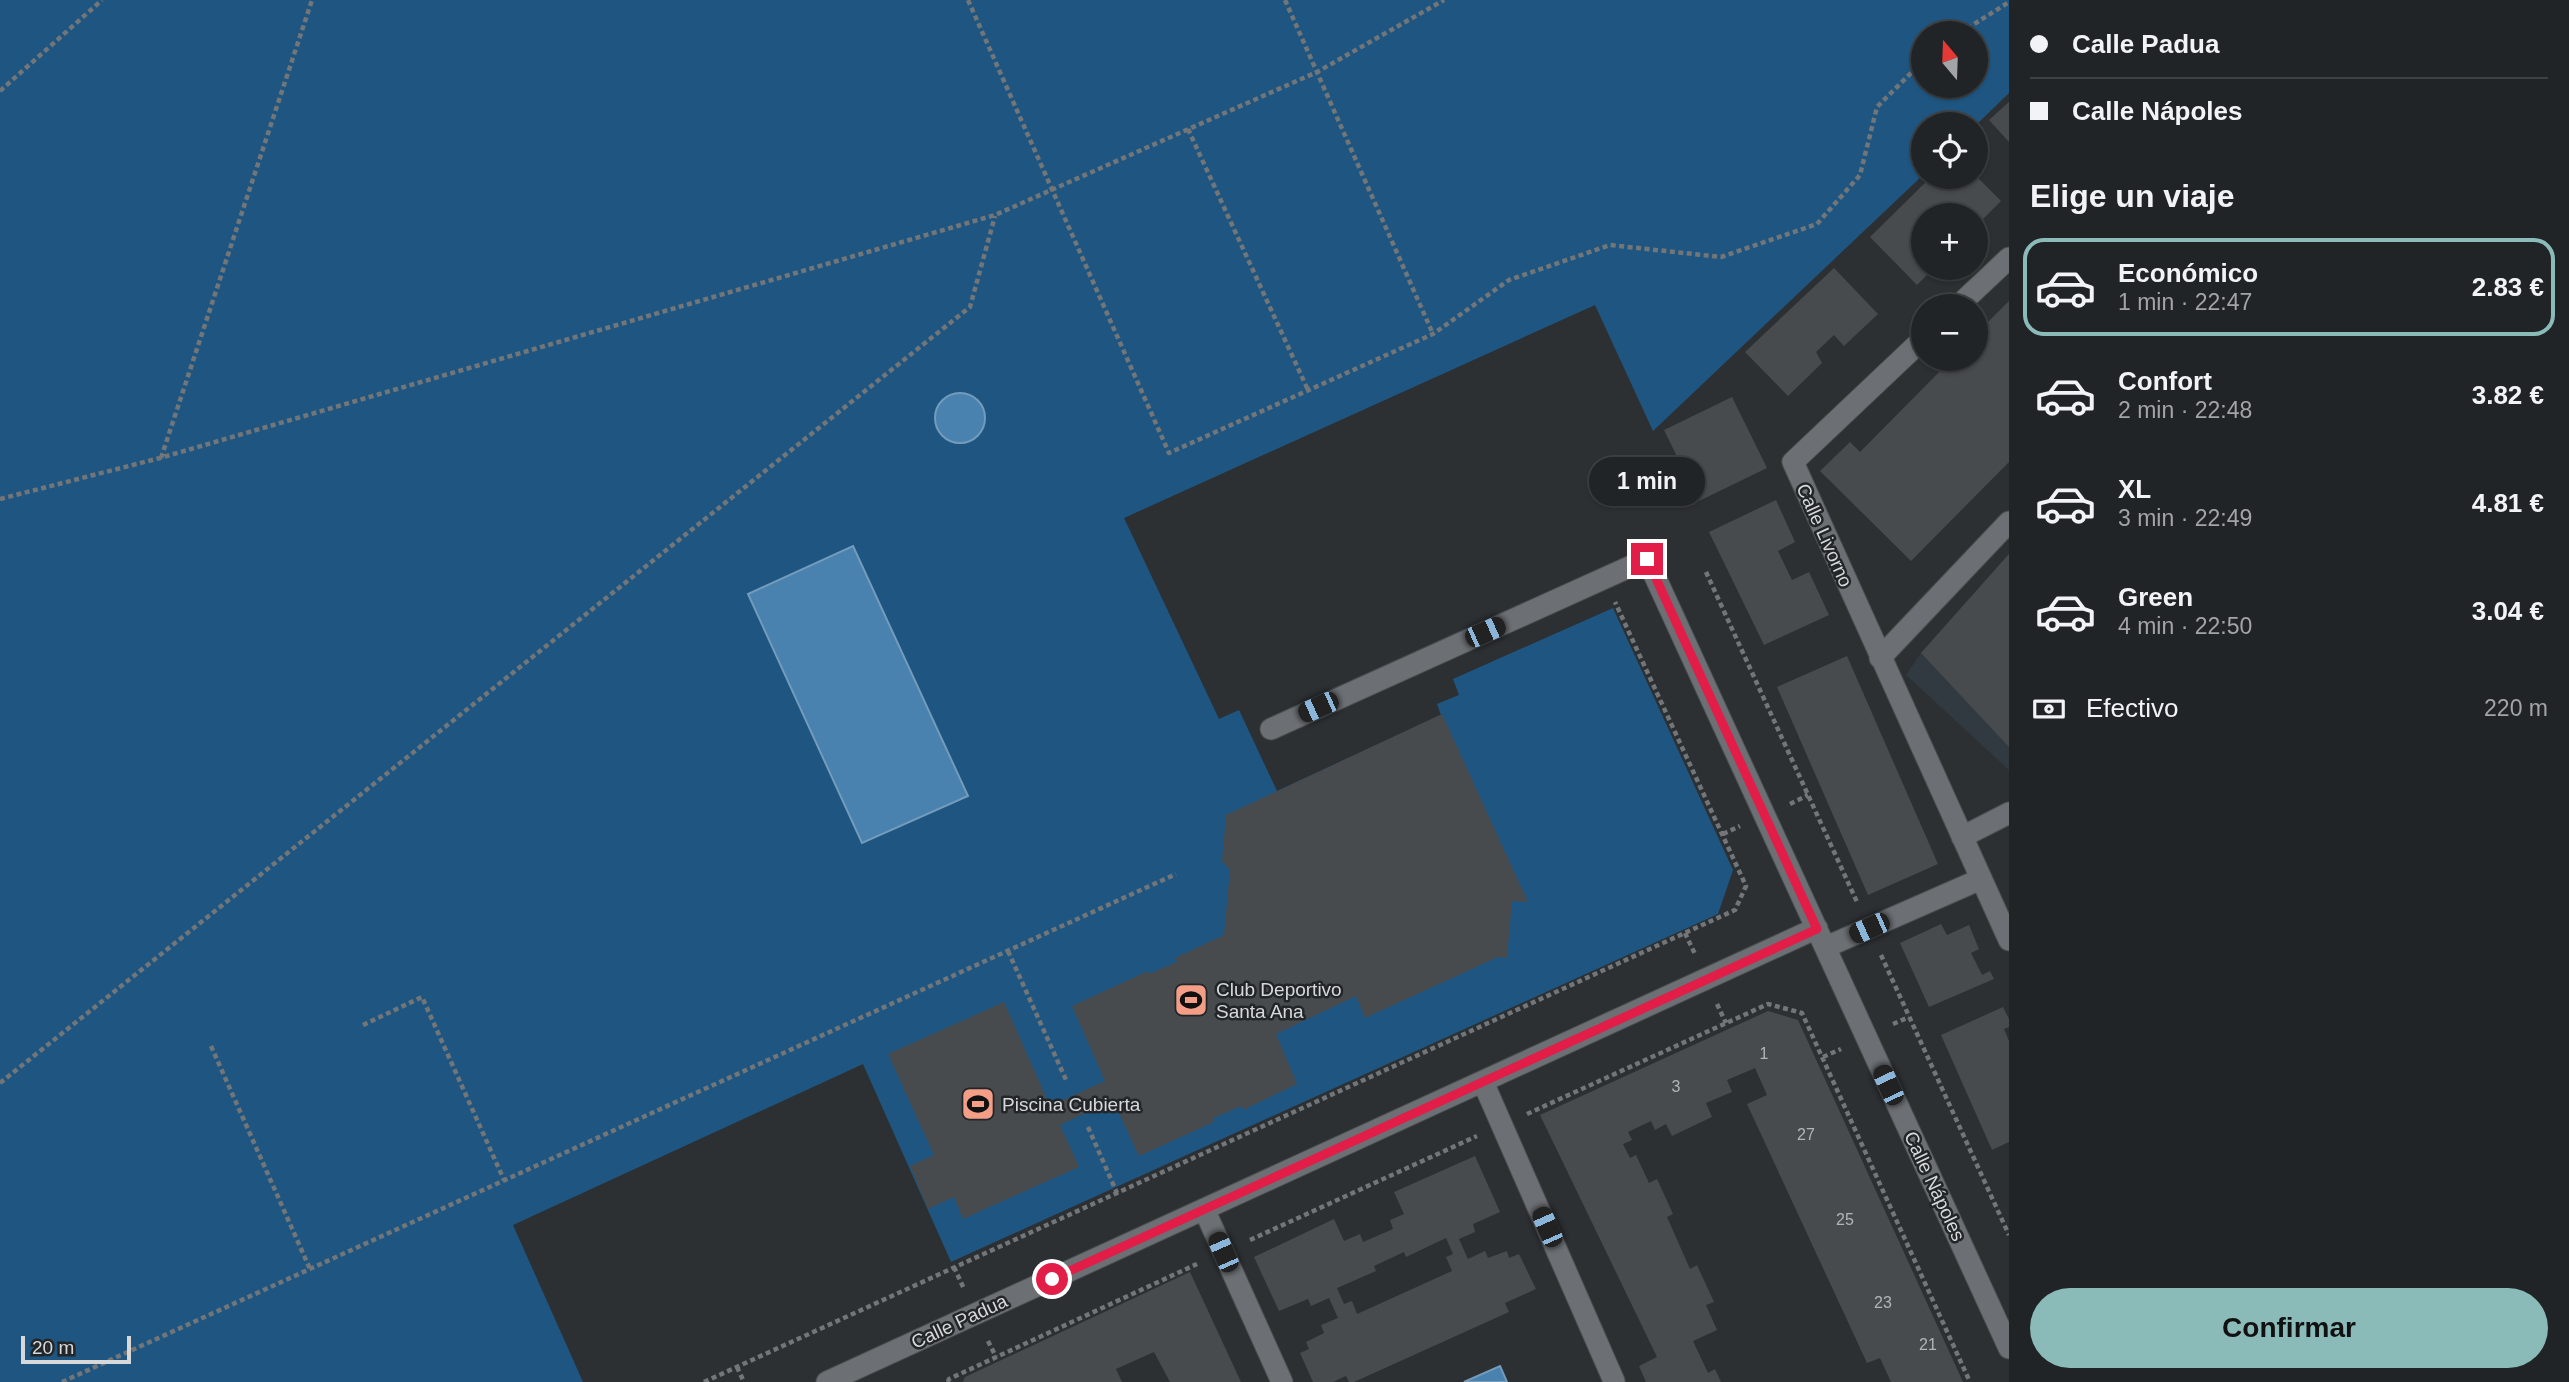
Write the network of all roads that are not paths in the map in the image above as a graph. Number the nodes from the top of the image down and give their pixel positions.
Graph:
1 (2009, 258) edge
2 (1971, 294) edge
3 (1911, 350) edge
4 (2009, 522) edge
5 (1880, 658) junction
6 (1271, 729) dead end
7 (2009, 813) edge
8 (1962, 837) junction
9 (1981, 879) junction
10 (1822, 938) junction
11 (2009, 940) edge
12 (1483, 1082) junction
13 (1204, 1209) junction
14 (2009, 1348) edge
15 (872, 1373) edge
16 (1614, 1381) edge
17 (827, 1382) edge
18 (1282, 1382) edge

1 - 2 street
3 - 5 street, Calle Livorno
4 - 5 street
5 - 8 street, Calle Livorno
6 - 10 street, Calle Nápoles
7 - 8 street
8 - 9 street, Calle Livorno
9 - 10 street, Calle Padua
9 - 11 street, Calle Livorno
10 - 12 street, Calle Padua
10 - 14 street, Calle Nápoles
12 - 13 street, Calle Padua
12 - 16 street
13 - 15 street, Calle Padua
13 - 18 street
15 - 17 street, Calle Padua

